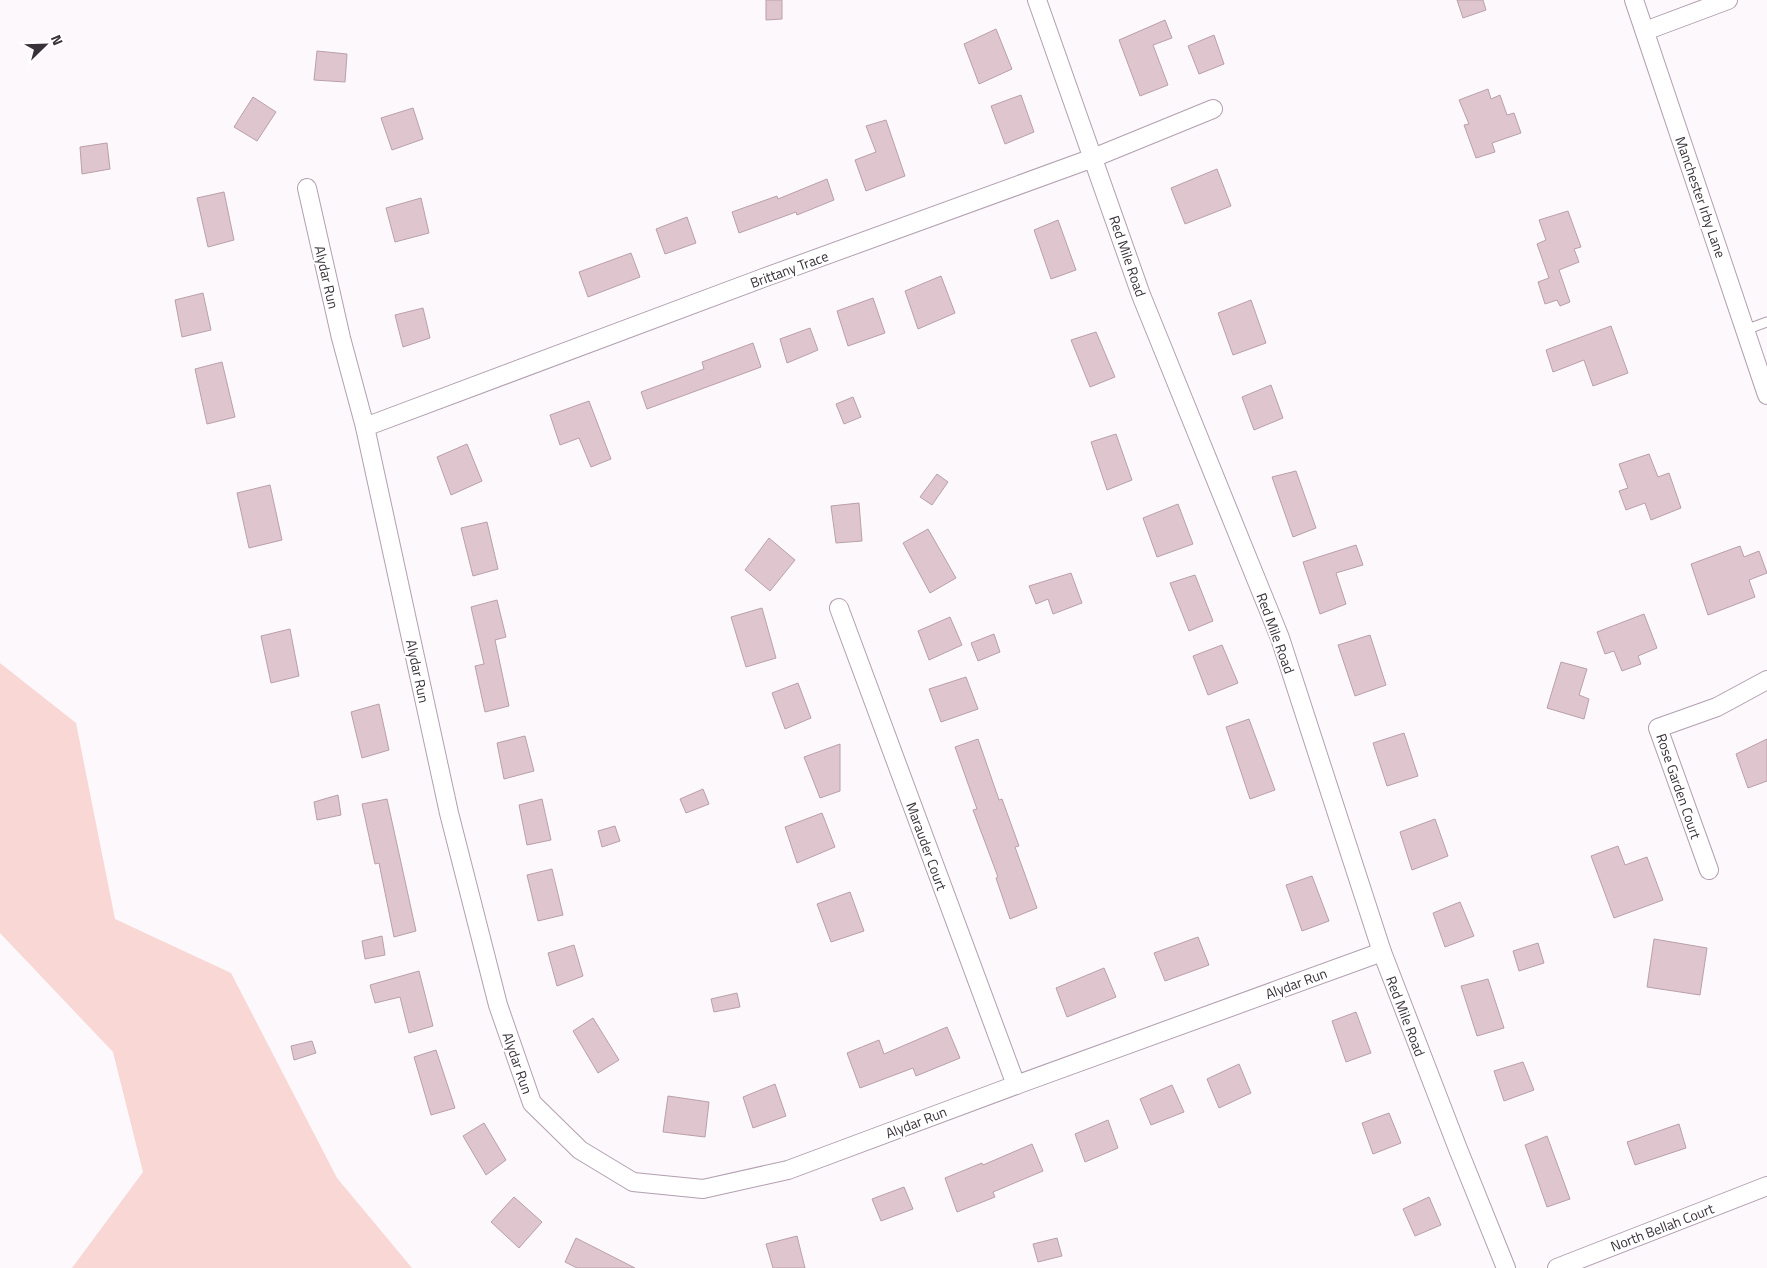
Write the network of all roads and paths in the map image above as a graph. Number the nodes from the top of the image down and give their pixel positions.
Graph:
1 (1037, 0) edge
2 (1634, 0) edge
3 (1728, 0) edge
4 (1645, 31) junction
5 (1213, 109) dead end
6 (1094, 158) junction
7 (307, 188) dead end
8 (1767, 322) edge
9 (1745, 330) junction
10 (1767, 395) edge
11 (365, 427) junction
12 (839, 608) dead end
13 (1767, 680) edge
14 (1709, 870) dead end
15 (1382, 952) junction
16 (1016, 1085) junction
17 (1767, 1186) edge
18 (1506, 1268) edge
19 (1557, 1268) edge

1 - 6 street, Red Mile Road
2 - 4 street, Manchester Irby Lane
3 - 4 street
4 - 9 street, Manchester Irby Lane
5 - 6 street, Brittany Trace
6 - 11 street, Brittany Trace
6 - 15 street, Red Mile Road
7 - 11 street, Alydar Run
8 - 9 lane
9 - 10 street, Manchester Irby Lane
11 - 16 street, Alydar Run
12 - 16 street, Marauder Court
13 - 14 street, Rose Garden Court
15 - 16 street, Alydar Run
15 - 18 street, Red Mile Road
17 - 19 street, North Bellah Court

